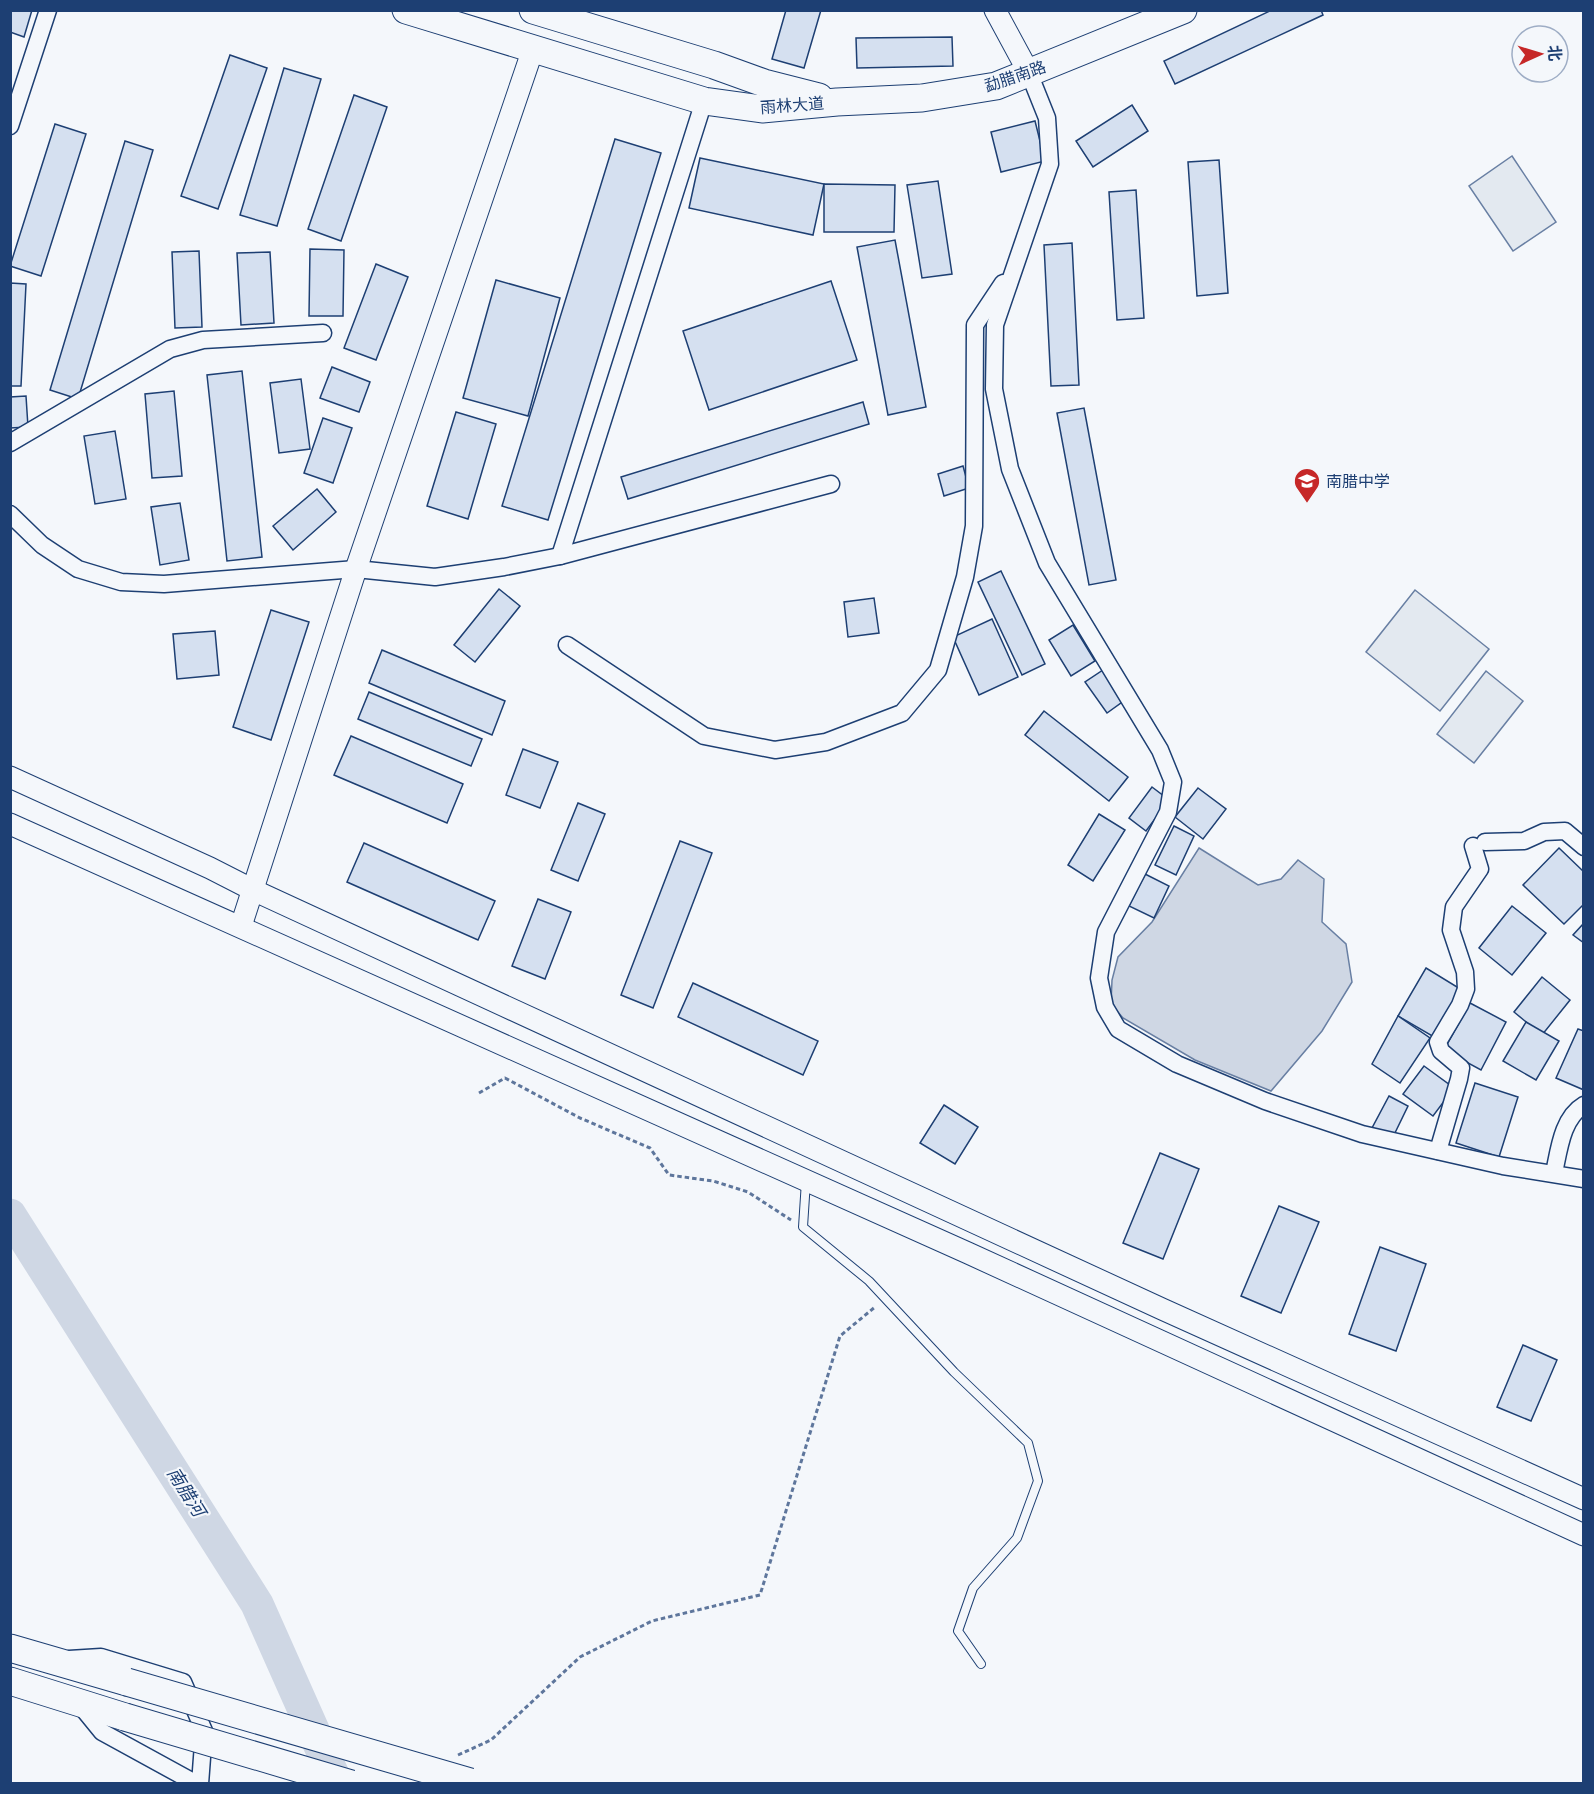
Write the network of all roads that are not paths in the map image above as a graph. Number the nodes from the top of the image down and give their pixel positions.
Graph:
1 (48, 10) edge
2 (406, 10) edge
3 (533, 10) edge
4 (995, 10) edge
5 (1183, 10) edge
6 (533, 50) junction
7 (1029, 73) junction
8 (704, 100) junction
9 (837, 102) junction
10 (10, 126) edge
11 (1017, 262) junction
12 (323, 333) dead end
13 (10, 443) edge
14 (831, 484) dead end
15 (10, 514) edge
16 (560, 556) junction
17 (356, 569) junction
18 (567, 645) dead end
19 (10, 777) edge
20 (10, 824) edge
21 (1584, 847) edge
22 (253, 890) junction
23 (241, 926) junction
24 (1584, 1105) edge
25 (1438, 1151) junction
26 (1554, 1173) junction
27 (1584, 1179) edge
28 (806, 1181) junction
29 (981, 1226) junction
30 (968, 1253) junction
31 (1584, 1499) edge
32 (1584, 1535) edge
33 (10, 1648) edge
34 (53, 1660) junction
35 (981, 1664) dead end
36 (10, 1682) edge
37 (76, 1700) junction
38 (473, 1783) edge
39 (198, 1784) edge
40 (351, 1784) edge

1 - 10 street
2 - 6 highway, 雨林大道
3 - 9 highway, 雨林大道
4 - 7 street
5 - 7 highway, 勐腊南路
6 - 8 highway, 雨林大道
6 - 17 street
7 - 9 highway, 勐腊南路
7 - 11 street
8 - 9 highway, 雨林大道
8 - 16 street
11 - 18 street
11 - 25 street
12 - 13 street
14 - 16 street
15 - 17 street
16 - 17 street
17 - 22 street
19 - 22 street
20 - 23 street
21 - 25 street
22 - 23 street
22 - 29 street
23 - 28 street
24 - 26 street
25 - 26 street
26 - 27 street
28 - 30 street
28 - 35 lane
29 - 30 street
29 - 31 street
30 - 32 street
33 - 34 highway
34 - 38 highway, bridge
34 - 39 street
36 - 37 highway
37 - 39 street
37 - 40 highway, bridge

